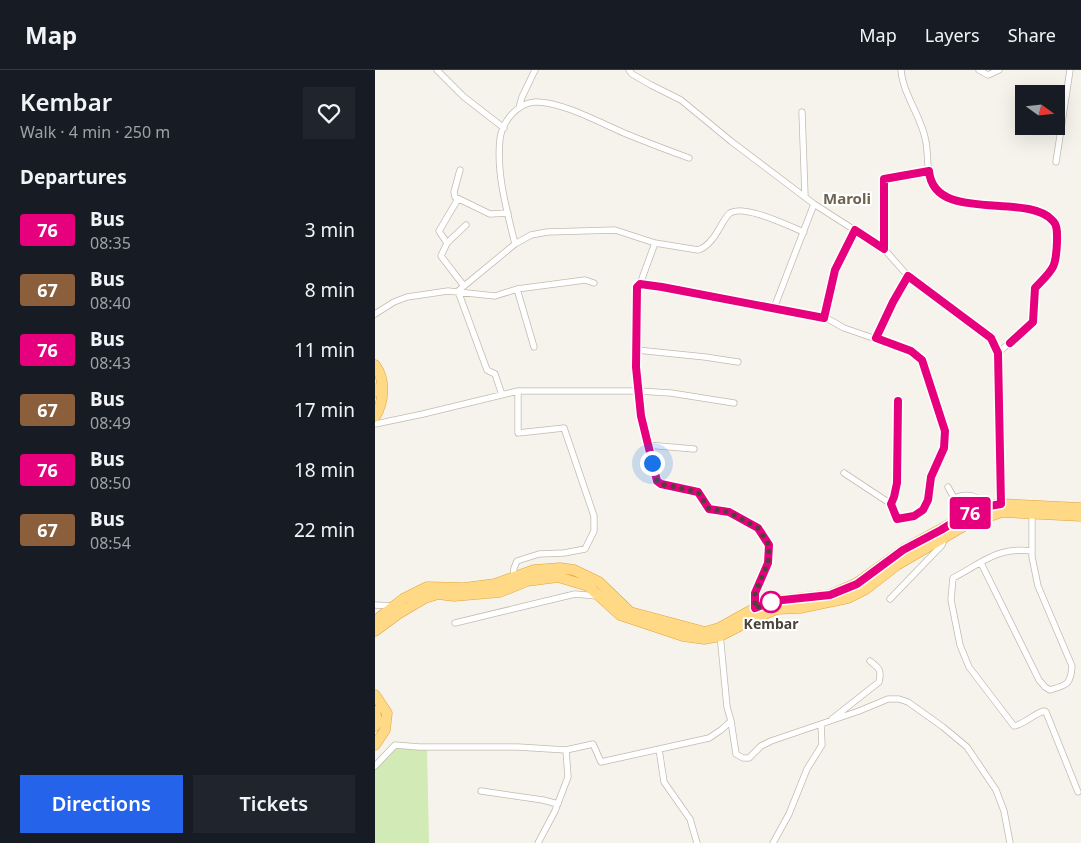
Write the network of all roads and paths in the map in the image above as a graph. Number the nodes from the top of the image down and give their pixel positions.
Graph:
1 (437, 70) edge
2 (535, 70) edge
3 (629, 70) edge
4 (901, 70) edge
5 (979, 70) edge
6 (999, 70) edge
7 (1070, 70) edge
8 (519, 108) junction
9 (802, 112) dead end
10 (504, 128) junction
11 (689, 158) dead end
12 (1056, 162) dead end
13 (461, 170) dead end
14 (929, 171) junction
15 (805, 196) junction
16 (458, 199) junction
17 (814, 204) junction
18 (508, 213) junction
19 (466, 225) dead end
20 (855, 230) junction
21 (804, 232) junction
22 (447, 243) junction
23 (655, 243) junction
24 (515, 244) junction
25 (884, 249) junction
26 (908, 276) junction
27 (594, 283) dead end
28 (640, 284) junction
29 (465, 286) junction
30 (517, 290) junction
31 (458, 291) junction
32 (774, 308) junction
33 (375, 314) edge
34 (824, 318) junction
35 (876, 338) junction
36 (534, 347) dead end
37 (637, 350) junction
38 (998, 353) junction
39 (738, 362) dead end
40 (375, 365) edge
41 (518, 390) junction
42 (638, 391) junction
43 (501, 395) junction
44 (898, 401) dead end
45 (734, 403) dead end
46 (375, 417) edge
47 (375, 424) edge
48 (647, 445) junction
49 (694, 449) dead end
50 (844, 473) dead end
51 (948, 487) dead end
52 (891, 504) junction
53 (988, 506) junction
54 (1002, 508) junction
55 (1081, 508) edge
56 (1032, 513) junction
57 (1081, 516) edge
58 (946, 536) junction
59 (1032, 551) junction
60 (981, 563) junction
61 (513, 578) junction
62 (599, 596) junction
63 (890, 598) dead end
64 (375, 605) edge
65 (393, 606) junction
66 (755, 608) junction
67 (375, 621) edge
68 (455, 623) dead end
69 (375, 632) edge
70 (719, 632) junction
71 (870, 661) dead end
72 (375, 695) edge
73 (375, 711) edge
74 (731, 721) junction
75 (829, 722) junction
76 (821, 724) junction
77 (375, 726) edge
78 (375, 745) edge
79 (659, 749) junction
80 (566, 750) junction
81 (375, 766) edge
82 (481, 791) dead end
83 (1078, 792) dead end
84 (558, 804) junction
85 (538, 843) edge
86 (697, 843) edge
87 (773, 843) edge
88 (1010, 843) edge

1 - 10 street
2 - 8 street
3 - 15 street
4 - 14 street
5 - 6 street
7 - 12 street
8 - 10 street
8 - 11 street
9 - 15 street
10 - 18 street
13 - 16 street
14 - 25 street
14 - 38 street
15 - 17 street
16 - 18 street
16 - 22 street
17 - 20 street
17 - 21 street
18 - 24 street
19 - 22 street
20 - 25 street
20 - 34 street
21 - 23 street
21 - 32 street
22 - 29 street
23 - 24 street
23 - 28 street
24 - 29 street
25 - 26 street
26 - 35 street
26 - 38 street
27 - 30 street
28 - 32 street
28 - 37 street
29 - 31 street
30 - 31 street
30 - 36 street
31 - 33 street
31 - 43 street
32 - 34 street
34 - 35 street
35 - 52 street
37 - 39 street
37 - 42 street
38 - 54 street
40 - 46 highway
41 - 42 street
41 - 43 street
41 - 61 street
42 - 45 street
42 - 48 street
43 - 47 street
44 - 52 street
48 - 49 street
48 - 66 street
50 - 52 street
51 - 53 street
53 - 54 highway
53 - 66 highway
54 - 55 highway
54 - 56 highway
54 - 58 highway
56 - 57 highway
56 - 59 street
58 - 63 street
58 - 70 highway
59 - 60 street
59 - 60 street
60 - 83 street
61 - 65 highway
61 - 70 highway
62 - 68 street
62 - 69 highway
62 - 70 highway
64 - 65 street
65 - 67 highway
66 - 70 highway
70 - 74 street
71 - 75 street
72 - 78 highway
73 - 77 highway
74 - 76 street
74 - 79 street
75 - 76 street
75 - 88 street
76 - 87 street
79 - 80 street
79 - 86 street
80 - 81 street
80 - 84 street
82 - 84 street
84 - 85 street

